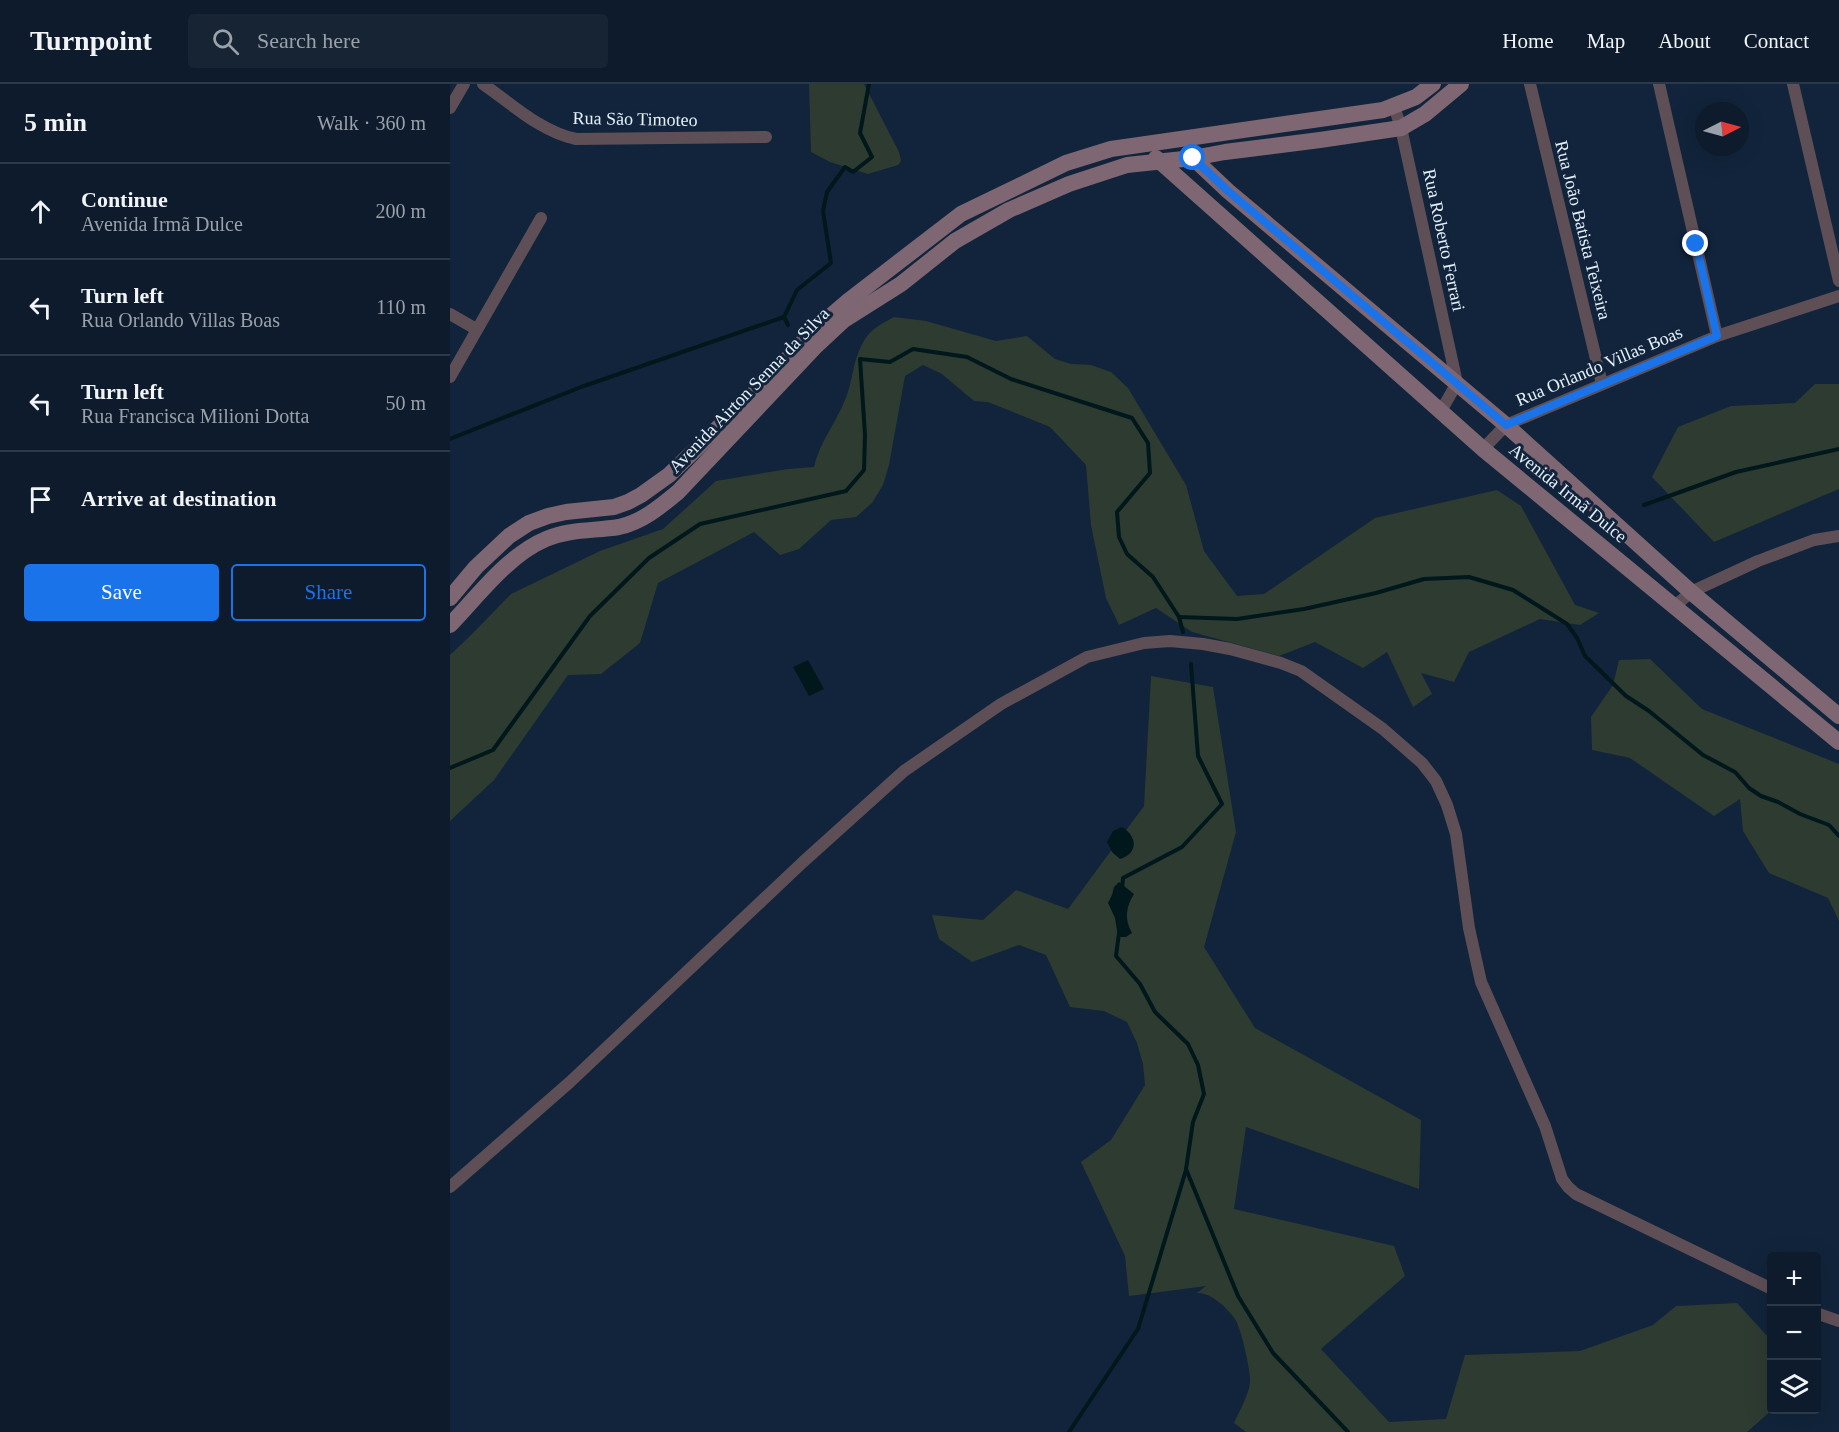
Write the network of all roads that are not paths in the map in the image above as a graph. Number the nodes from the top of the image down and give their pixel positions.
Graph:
1 (464, 84) edge
2 (483, 84) edge
3 (1433, 84) edge
4 (1461, 84) edge
5 (1530, 84) edge
6 (1659, 84) edge
7 (1793, 84) edge
8 (1394, 106) junction
9 (450, 108) edge
10 (1401, 128) junction
11 (766, 137) dead end
12 (1180, 140) junction
13 (1148, 144) junction
14 (1193, 158) junction
15 (1158, 161) junction
16 (541, 219) dead end
17 (890, 267) junction
18 (1839, 280) edge
19 (901, 284) junction
20 (1839, 296) edge
21 (450, 314) edge
22 (476, 329) junction
23 (1717, 336) junction
24 (450, 377) edge
25 (1457, 383) junction
26 (1602, 384) junction
27 (1442, 411) junction
28 (1506, 425) junction
29 (1483, 449) junction
30 (673, 471) junction
31 (687, 483) junction
32 (1839, 536) edge
33 (1691, 592) junction
34 (450, 598) edge
35 (1675, 606) junction
36 (450, 626) edge
37 (1839, 716) edge
38 (1839, 742) edge
39 (450, 1187) edge
40 (1767, 1287) edge
41 (1821, 1315) edge
42 (1839, 1321) edge

1 - 9 street
2 - 11 street, Rua São Timoteo
3 - 8 street, Avenida Airton Senna da Silva
4 - 10 street, Avenida Airton Senna da Silva
5 - 26 street, Rua João Batista Teixeira
6 - 23 street
7 - 18 street
8 - 10 street, Rua Roberto Ferrari
8 - 12 street, Avenida Airton Senna da Silva
10 - 14 street, Avenida Airton Senna da Silva
10 - 25 street, Rua Roberto Ferrari
12 - 13 street, Avenida Airton Senna da Silva
12 - 14 street, Avenida Irmã Dulce
13 - 15 street, Avenida Irmã Dulce
13 - 17 street, Avenida Airton Senna da Silva
14 - 15 street, Avenida Airton Senna da Silva
14 - 25 street, Avenida Irmã Dulce
15 - 19 street, Avenida Airton Senna da Silva
15 - 27 street, Avenida Irmã Dulce
16 - 22 street
17 - 19 street
17 - 30 street, Avenida Airton Senna da Silva
19 - 31 street, Avenida Airton Senna da Silva
20 - 23 street, Rua Orlando Villas Boas
21 - 22 street
22 - 24 street
23 - 26 street, Rua Orlando Villas Boas
25 - 27 street
25 - 28 street, Avenida Irmã Dulce
26 - 28 street, Rua Orlando Villas Boas
27 - 29 street, Avenida Irmã Dulce
28 - 29 street, Rua Orlando Villas Boas
28 - 33 street, Avenida Irmã Dulce
29 - 35 street, Avenida Irmã Dulce
30 - 31 street
30 - 34 street, Avenida Airton Senna da Silva
31 - 36 street, Avenida Airton Senna da Silva
32 - 33 street
33 - 35 street
33 - 37 street, Avenida Irmã Dulce
35 - 38 street, Avenida Irmã Dulce
39 - 40 street
41 - 42 street

